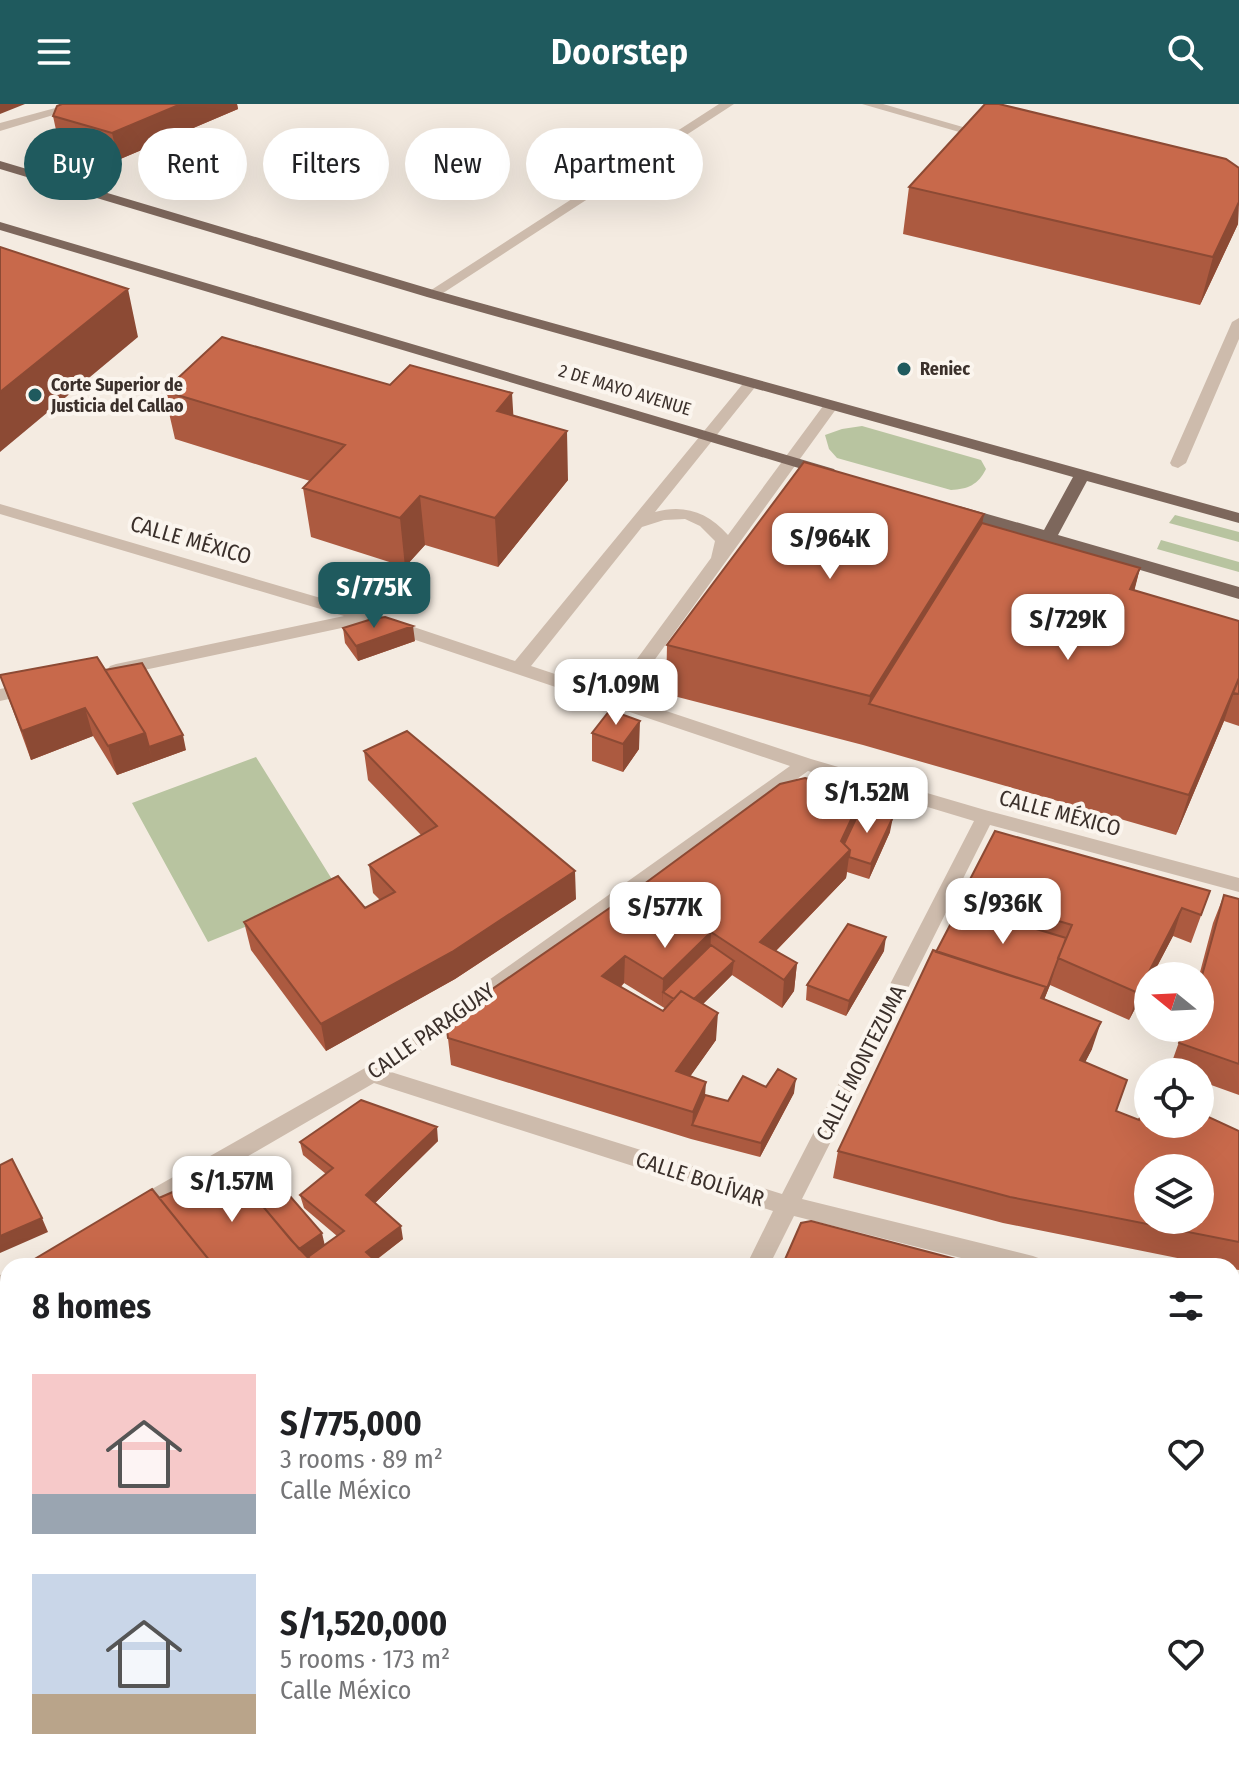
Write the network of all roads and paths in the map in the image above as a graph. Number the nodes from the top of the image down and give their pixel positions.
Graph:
1 (84, 104) edge
2 (728, 104) edge
3 (868, 104) edge
4 (0, 127) edge
5 (1005, 141) edge
6 (0, 165) edge
7 (0, 226) edge
8 (432, 294) junction
9 (1239, 322) edge
10 (751, 383) junction
11 (831, 405) junction
12 (708, 436) junction
13 (790, 461) junction
14 (1178, 463) dead end
15 (1082, 475) junction
16 (851, 479) edge
17 (942, 506) edge
18 (0, 509) edge
19 (1239, 518) edge
20 (637, 524) junction
21 (1048, 538) junction
22 (719, 559) junction
23 (1239, 593) edge
24 (366, 617) junction
25 (520, 667) junction
26 (92, 676) edge
27 (46, 685) edge
28 (0, 695) edge
29 (617, 699) junction
30 (805, 764) junction
31 (985, 817) junction
32 (1239, 885) edge
33 (372, 1074) junction
34 (787, 1206) junction
35 (117, 1220) edge
36 (761, 1258) edge
37 (1000, 1258) edge

1 - 4 street
2 - 8 street
3 - 5 street
6 - 8 main road, 2 DE MAYO AVENUE
7 - 12 main road, 2 DE MAYO AVENUE
8 - 10 main road, 2 DE MAYO AVENUE
9 - 14 street
10 - 11 main road, 2 DE MAYO AVENUE
10 - 12 street
11 - 13 street
11 - 15 main road, 2 DE MAYO AVENUE
12 - 13 main road, 2 DE MAYO AVENUE
12 - 20 street
13 - 16 main road, 2 DE MAYO AVENUE
13 - 22 street
15 - 19 main road, 2 DE MAYO AVENUE
15 - 21 main road
17 - 21 main road
18 - 24 street, CALLE MÉXICO
20 - 22 street
20 - 25 street
21 - 23 main road
22 - 29 street
24 - 25 street, CALLE MÉXICO
24 - 26 street
25 - 29 street, CALLE MÉXICO
27 - 28 street
29 - 30 street, CALLE MÉXICO
30 - 31 street, CALLE MÉXICO
30 - 33 street, CALLE PARAGUAY
31 - 32 street, CALLE MÉXICO
31 - 34 street, CALLE MONTEZUMA
33 - 34 street, CALLE BOLÍVAR
33 - 35 street, CALLE PARAGUAY
34 - 36 street, CALLE MONTEZUMA
34 - 37 street, CALLE BOLÍVAR

